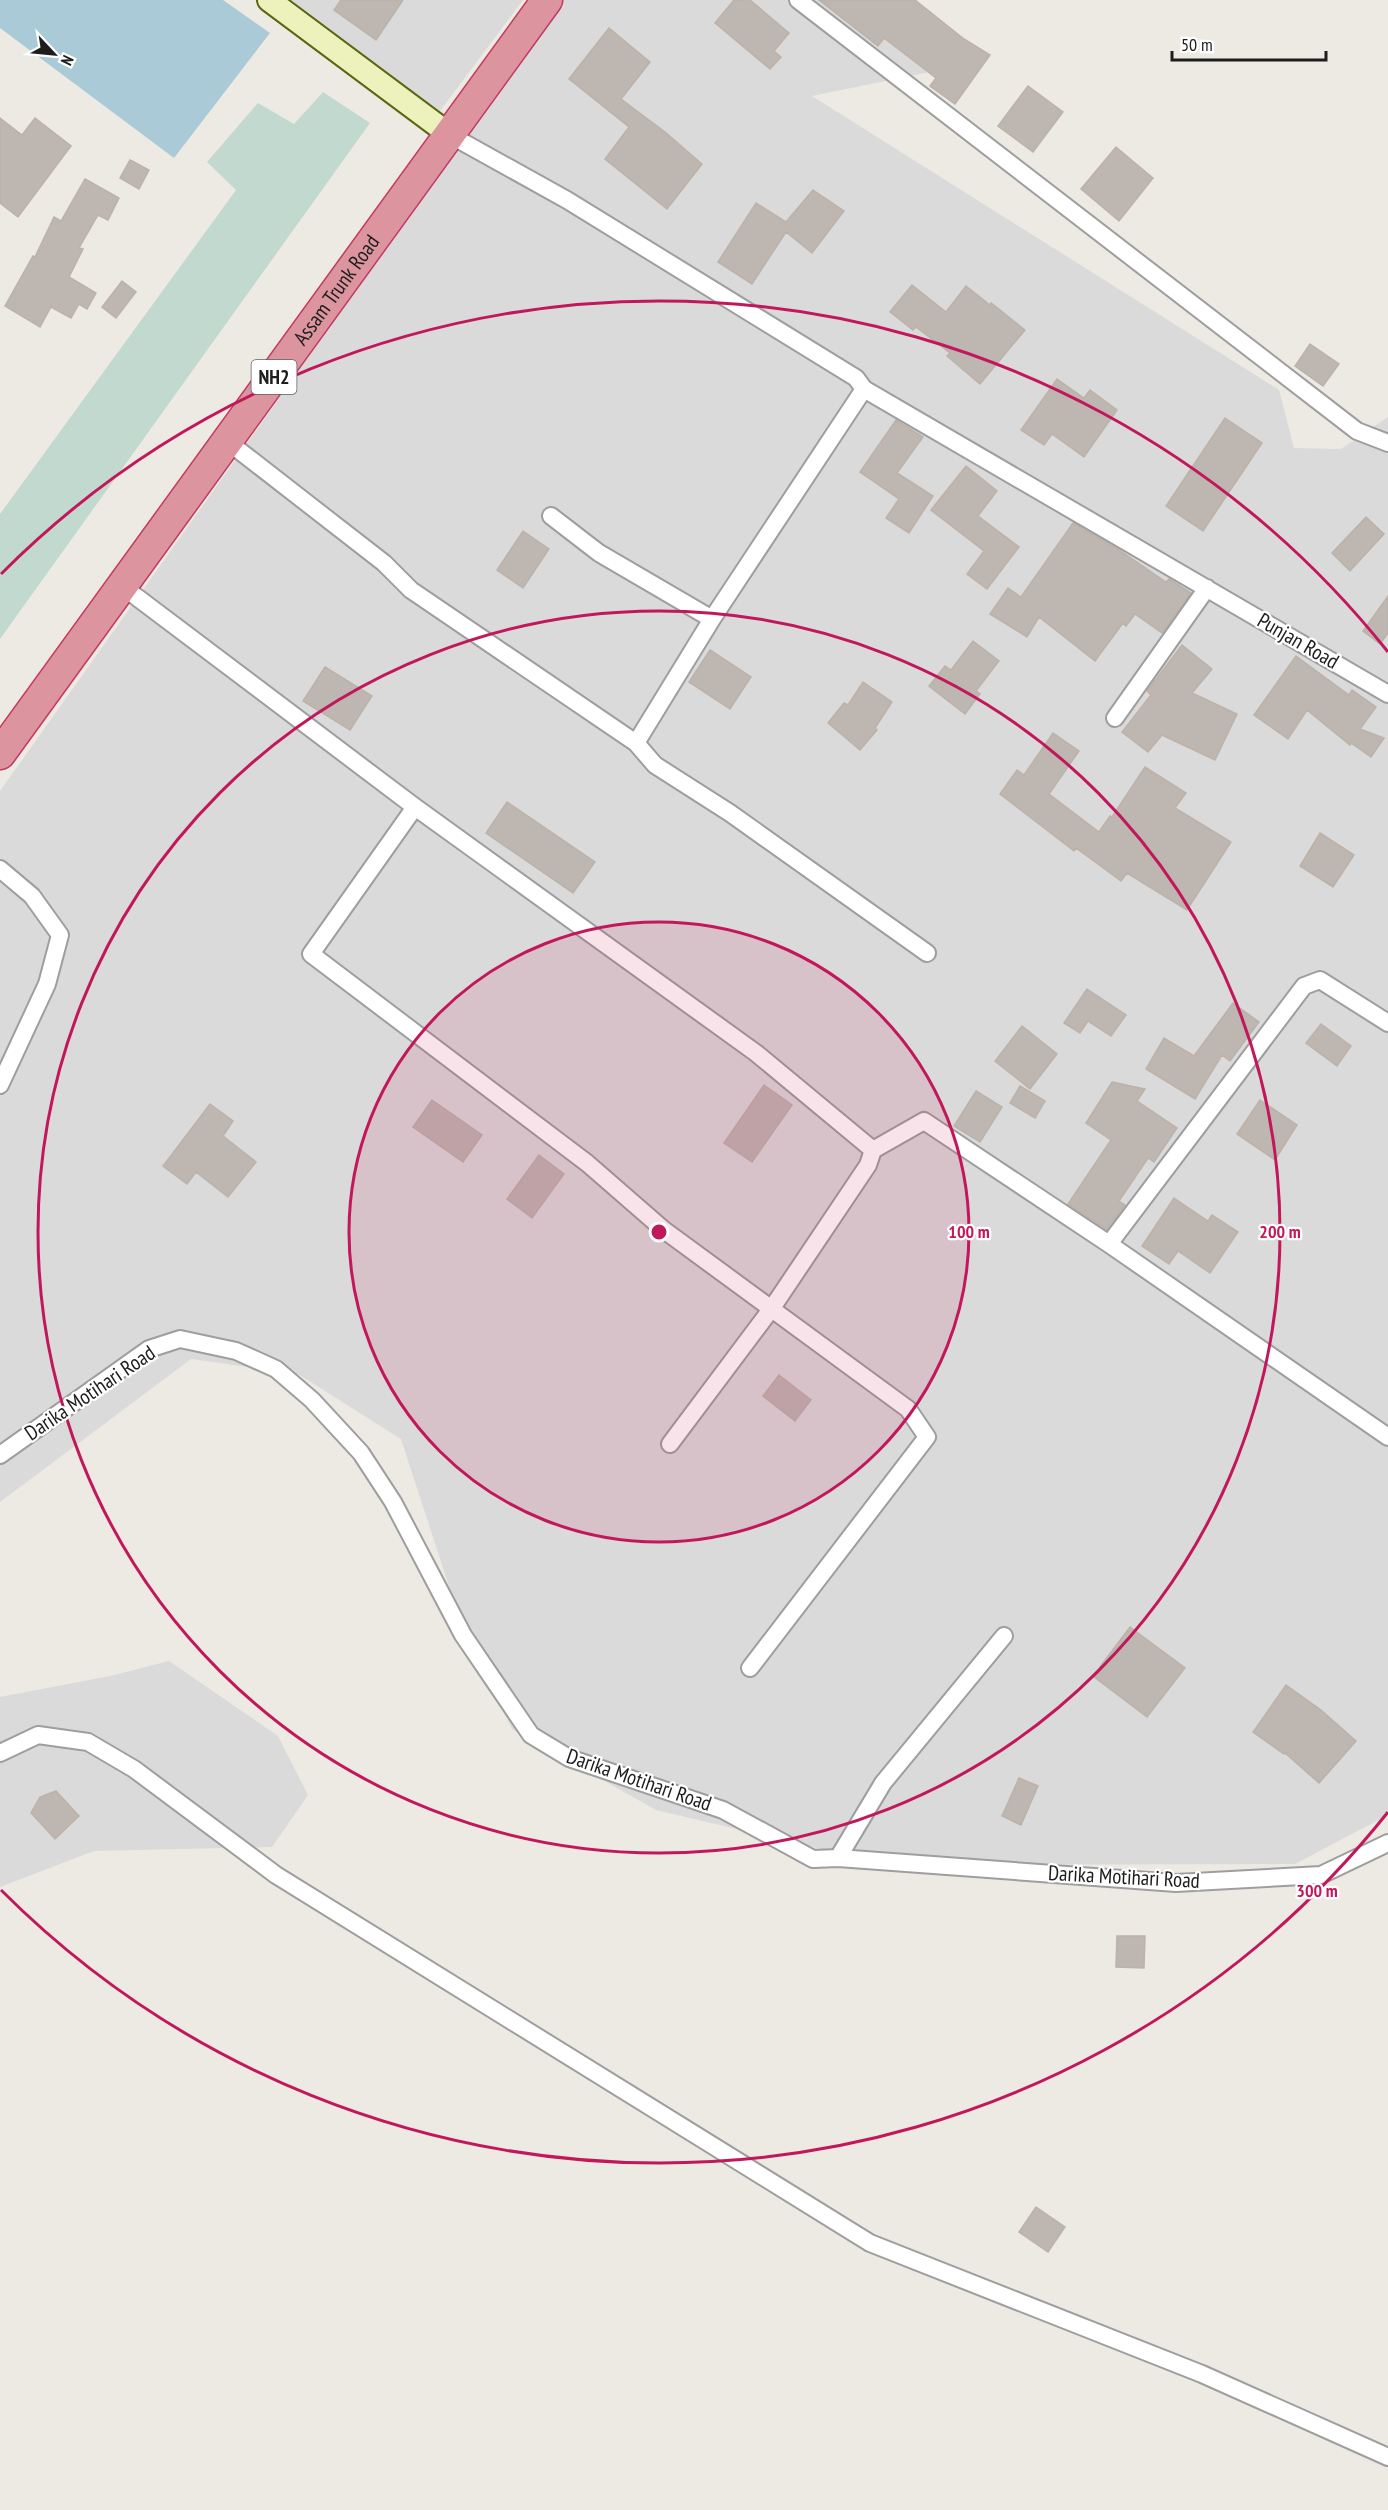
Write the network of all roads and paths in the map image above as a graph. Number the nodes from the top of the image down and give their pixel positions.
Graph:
1 (269, 0) edge
2 (547, 0) edge
3 (798, 0) edge
4 (450, 135) junction
5 (864, 389) junction
6 (227, 441) junction
7 (1388, 443) edge
8 (551, 516) dead end
9 (122, 586) junction
10 (1208, 588) junction
11 (712, 618) junction
12 (1388, 694) edge
13 (1115, 718) dead end
14 (636, 743) junction
15 (0, 754) edge
16 (415, 807) junction
17 (0, 869) edge
18 (927, 953) dead end
19 (1388, 1023) edge
20 (0, 1084) edge
21 (873, 1150) junction
22 (1109, 1244) junction
23 (772, 1308) junction
24 (1388, 1437) edge
25 (670, 1444) dead end
26 (0, 1455) edge
27 (1004, 1636) dead end
28 (750, 1668) dead end
29 (0, 1753) edge
30 (1388, 1842) edge
31 (838, 1858) junction
32 (1388, 2457) edge

1 - 4 street
2 - 4 highway, Assam Trunk Road / NH2
3 - 7 street
4 - 5 street, Punjan Road
4 - 6 highway, Assam Trunk Road / NH2
5 - 10 street, Punjan Road
5 - 11 street
6 - 9 highway, Assam Trunk Road / NH2
6 - 14 street
8 - 11 street
9 - 15 highway, Assam Trunk Road / NH2
9 - 16 street
10 - 12 street, Punjan Road
10 - 13 street
11 - 14 street
14 - 18 street
16 - 21 street
16 - 23 street
17 - 20 street
19 - 22 street
21 - 22 street
21 - 23 street
22 - 24 street
23 - 25 street
23 - 28 street
26 - 31 street, Darika Motihari Road
27 - 31 street
29 - 32 street
30 - 31 street, Darika Motihari Road

